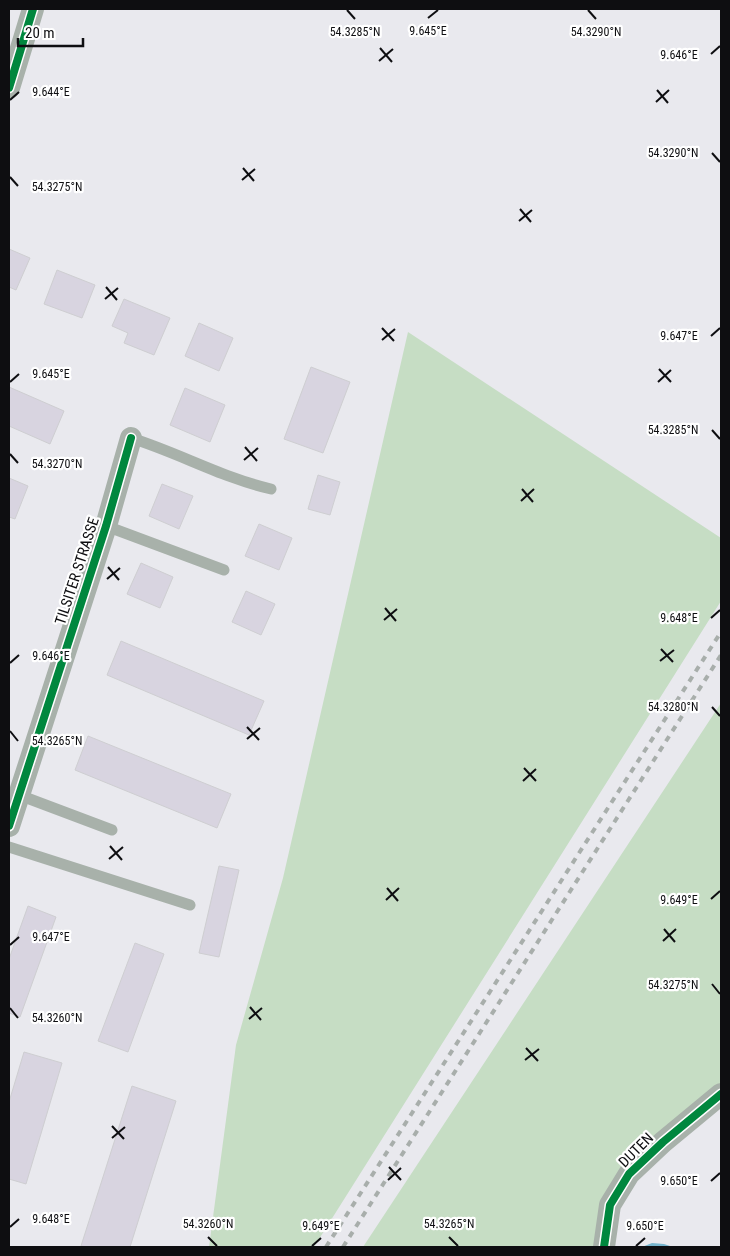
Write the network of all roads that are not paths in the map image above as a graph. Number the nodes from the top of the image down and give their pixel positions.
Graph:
1 (32, 9) edge
2 (9, 88) edge
3 (132, 438) joint
4 (271, 489) dead end
5 (106, 526) junction
6 (224, 570) dead end
7 (19, 795) junction
8 (9, 826) edge
9 (112, 830) dead end
10 (9, 847) edge
11 (190, 905) dead end
12 (721, 1094) edge
13 (604, 1247) edge

1 - 2 street
3 - 4 lane
3 - 5 street, TILSITER STRASSE
5 - 6 lane
5 - 7 street, TILSITER STRASSE
7 - 8 street, TILSITER STRASSE
7 - 9 lane
10 - 11 lane
12 - 13 street, DUTEN

